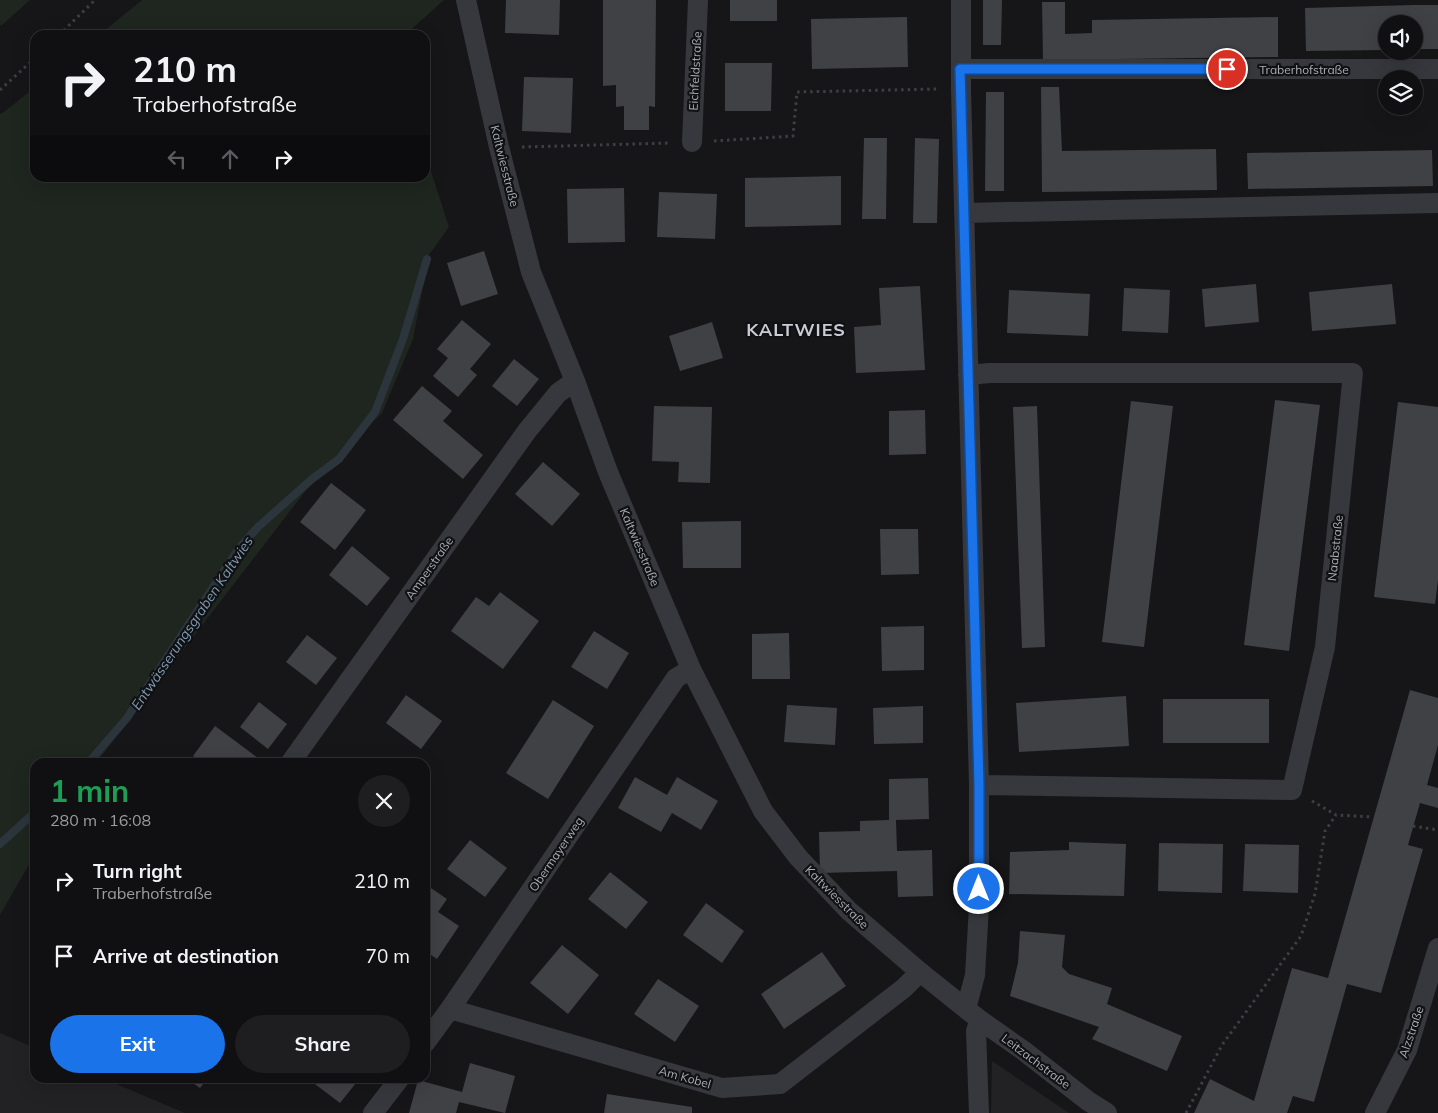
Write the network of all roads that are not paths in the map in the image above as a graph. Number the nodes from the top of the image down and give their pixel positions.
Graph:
1 (466, 0) edge
2 (698, 0) edge
3 (961, 0) edge
4 (1438, 68) edge
5 (960, 79) junction
6 (692, 142) road end
7 (1438, 203) edge
8 (964, 213) junction
9 (968, 375) junction
10 (575, 380) junction
11 (691, 669) junction
12 (294, 758) edge
13 (979, 785) junction
14 (1438, 948) edge
15 (920, 972) junction
16 (450, 1009) junction
17 (973, 1015) junction
18 (430, 1036) edge
19 (396, 1083) edge
20 (374, 1113) edge
21 (980, 1113) edge
22 (1107, 1113) edge
23 (1375, 1113) edge

1 - 10 street, Kaltwiesstraße
2 - 6 street, Eichfeldstraße
3 - 5 street
4 - 5 street, Traberhofstraße
5 - 8 street
7 - 8 street
8 - 9 street
9 - 13 street
9 - 13 street, Naabstraße
10 - 11 street, Kaltwiesstraße
10 - 12 street, Amperstraße
11 - 15 street, Kaltwiesstraße
11 - 16 street, Obermayerweg
13 - 17 street
14 - 23 street, Alzstraße
15 - 16 street, Am Kobel
15 - 17 street, Kaltwiesstraße
16 - 18 street, Obermayerweg
17 - 21 street
17 - 22 street, Leitzachstraße
19 - 20 street

